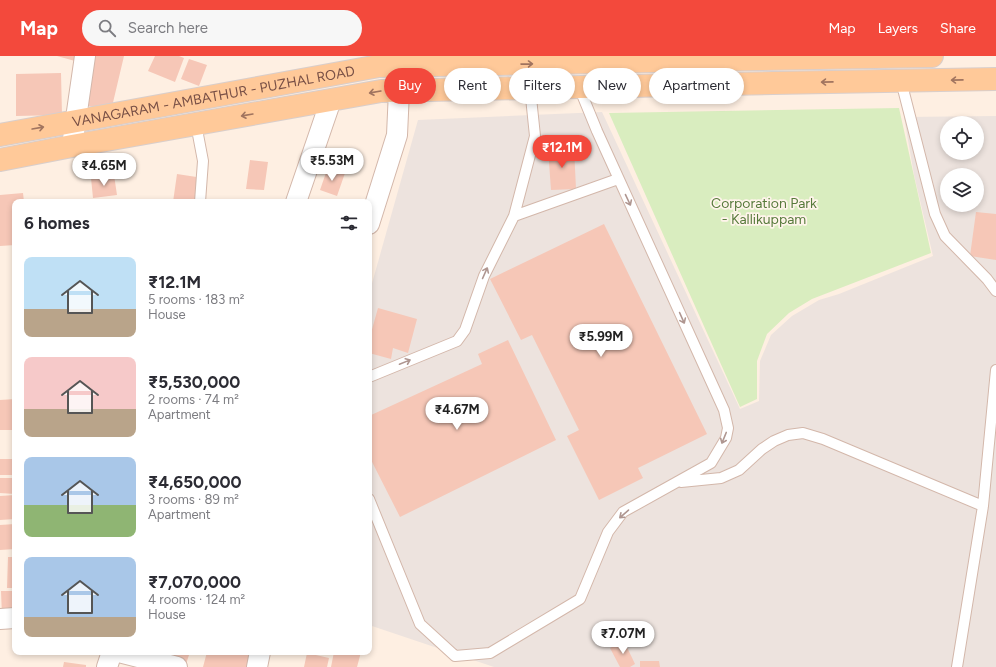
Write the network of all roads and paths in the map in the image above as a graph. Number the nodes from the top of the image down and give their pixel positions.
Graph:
1 (84, 56) edge
2 (932, 56) edge
3 (782, 57) edge
4 (858, 57) edge
5 (627, 59) edge
6 (476, 60) edge
7 (399, 66) joint
8 (996, 79) edge
9 (901, 81) junction
10 (575, 87) edge
11 (579, 87) junction
12 (509, 88) edge
13 (436, 90) edge
14 (384, 91) edge
15 (331, 100) junction
16 (398, 104) edge
17 (532, 104) edge
18 (76, 121) junction
19 (196, 124) junction
20 (0, 135) edge
21 (72, 146) junction
22 (0, 160) edge
23 (618, 179) junction
24 (200, 199) edge
25 (297, 199) edge
26 (372, 214) edge
27 (514, 216) junction
28 (996, 291) edge
29 (996, 370) edge
30 (372, 376) edge
31 (677, 482) junction
32 (372, 506) edge
33 (983, 506) junction
34 (12, 618) edge
35 (0, 619) edge
36 (111, 655) edge
37 (131, 655) edge
38 (259, 655) edge
39 (107, 667) edge
40 (177, 667) edge
41 (257, 667) edge
42 (957, 667) edge

1 - 18 street
2 - 4 main road, VANAGARAM - AMBATHUR - PUZHAL ROAD
3 - 4 main road, VANAGARAM - AMBATHUR - PUZHAL ROAD
3 - 5 main road, VANAGARAM - AMBATHUR - PUZHAL ROAD
6 -> 5 main road, VANAGARAM - AMBATHUR - PUZHAL ROAD
6 - 7 main road, VANAGARAM - AMBATHUR - PUZHAL ROAD
7 - 18 main road, VANAGARAM - AMBATHUR - PUZHAL ROAD
8 -> 9 main road, VANAGARAM - AMBATHUR - PUZHAL ROAD
9 -> 11 main road, VANAGARAM - AMBATHUR - PUZHAL ROAD
9 - 28 lane
10 - 11 main road, VANAGARAM - AMBATHUR - PUZHAL ROAD
11 - 23 lane
12 - 13 main road, VANAGARAM - AMBATHUR - PUZHAL ROAD
14 -> 15 main road, VANAGARAM - AMBATHUR - PUZHAL ROAD
15 -> 19 main road, VANAGARAM - AMBATHUR - PUZHAL ROAD
15 - 25 street
16 - 26 street
17 - 27 lane
20 -> 18 main road, VANAGARAM - AMBATHUR - PUZHAL ROAD
18 - 21 street
19 - 21 main road, VANAGARAM - AMBATHUR - PUZHAL ROAD
19 - 24 lane
21 - 22 main road, VANAGARAM - AMBATHUR - PUZHAL ROAD
23 - 27 lane
23 -> 31 lane
30 -> 27 lane
29 - 33 lane
31 -> 32 lane
31 - 33 lane
33 - 42 lane
34 - 35 street
36 - 39 street
37 - 40 street
38 - 41 street

